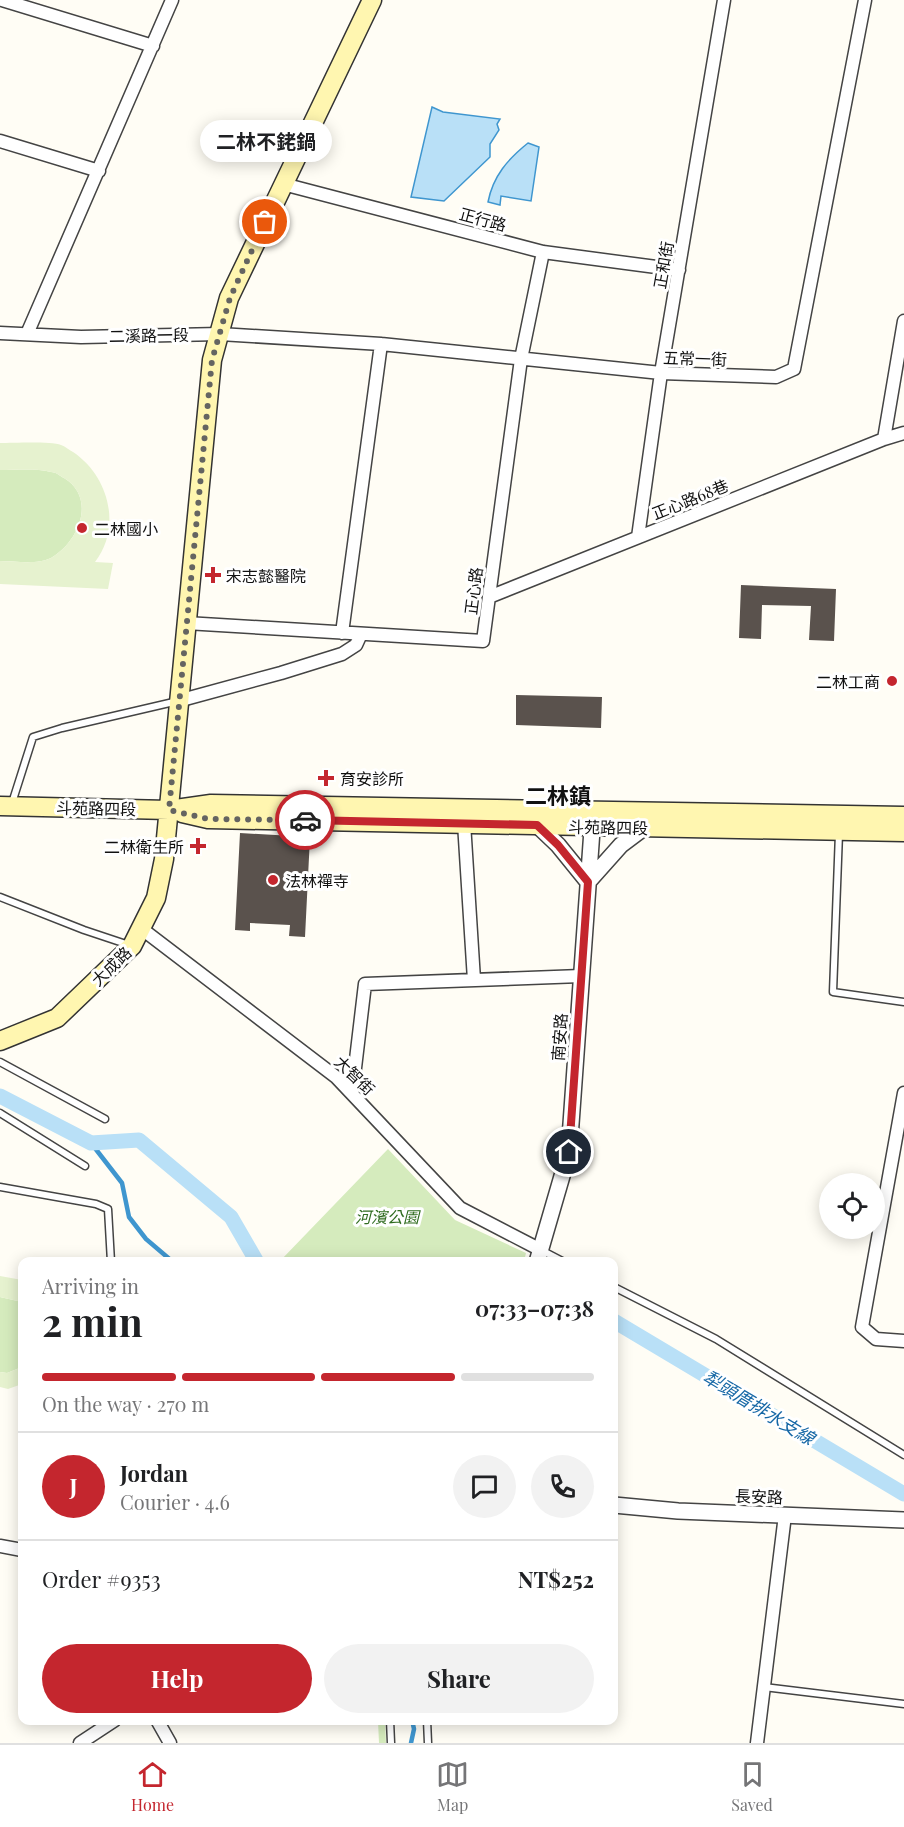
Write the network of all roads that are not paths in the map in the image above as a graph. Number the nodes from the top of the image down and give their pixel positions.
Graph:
1 (2, 0) edge
2 (172, 0) edge
3 (372, 0) edge
4 (724, 0) edge
5 (865, 0) edge
6 (153, 46) junction
7 (0, 141) edge
8 (99, 171) junction
9 (283, 184) junction
10 (543, 252) junction
11 (679, 270) junction
12 (904, 321) edge
13 (0, 333) edge
14 (220, 333) junction
15 (27, 334) junction
16 (381, 344) junction
17 (521, 359) junction
18 (661, 373) junction
19 (904, 433) edge
20 (884, 439) junction
21 (638, 537) junction
22 (489, 597) junction
23 (186, 623) junction
24 (342, 633) junction
25 (361, 634) junction
26 (178, 701) junction
27 (11, 806) edge
28 (169, 810) junction
29 (904, 816) edge
30 (593, 818) junction
31 (464, 823) junction
32 (537, 825) junction
33 (645, 827) junction
34 (839, 831) junction
35 (904, 832) edge
36 (588, 882) junction
37 (0, 897) edge
38 (142, 929) junction
39 (132, 946) junction
40 (581, 976) junction
41 (474, 980) junction
42 (904, 1002) edge
43 (0, 1041) edge
44 (0, 1062) edge
45 (352, 1093) junction
46 (904, 1094) edge
47 (0, 1113) edge
48 (105, 1119) dead end
49 (85, 1166) dead end
50 (0, 1186) edge
51 (538, 1255) edge
52 (111, 1257) edge
53 (618, 1289) edge
54 (904, 1341) edge
55 (904, 1455) edge
56 (618, 1505) edge
57 (785, 1515) junction
58 (904, 1520) edge
59 (0, 1546) edge
60 (18, 1549) edge
61 (764, 1687) junction
62 (904, 1704) edge
63 (107, 1725) edge
64 (160, 1725) edge
65 (390, 1725) edge
66 (427, 1725) edge
67 (80, 1743) edge
68 (170, 1743) edge
69 (392, 1743) edge
70 (428, 1743) edge
71 (757, 1743) edge

1 - 6 street
2 - 6 street
3 - 9 main road
4 - 11 street, 正和街
5 - 18 street, 五常一街
6 - 8 street
7 - 8 street
8 - 15 street
9 - 10 street, 正行路
9 - 14 main road
10 - 11 street, 正行路
10 - 17 street, 正心路
11 - 18 street, 正和街
12 - 20 street
13 - 15 street, 二溪路一段
14 - 15 street, 二溪路一段
14 - 16 street, 五常一街
14 - 23 main road, 大成路
16 - 17 street, 五常一街
16 - 24 street
17 - 18 street, 五常一街
17 - 22 street, 正心路
18 - 21 street, 正和街
19 - 20 street, 正心路68巷
20 - 21 street, 正心路68巷
21 - 22 street, 正心路68巷
22 - 25 street, 正心路
23 - 24 street, 正心路
23 - 26 main road, 大成路
24 - 25 street, 正心路
25 - 26 street
26 - 27 lane
26 - 28 main road, 大成路
27 - 28 main road, 斗苑路四段
28 - 30 main road, 斗苑路四段
28 - 31 main road, 斗苑路四段
28 - 38 main road, 大成路
29 - 30 main road, 斗苑路四段
30 - 32 main road, 斗苑路四段
30 - 33 main road, 斗苑路四段
30 - 36 street, 南安路
31 - 32 main road, 斗苑路四段
31 - 41 street
32 - 36 street
33 - 34 main road, 斗苑路四段
33 - 36 street
34 - 35 main road, 斗苑路四段
34 - 42 lane
36 - 40 street, 南安路
37 - 39 lane
38 - 39 main road, 大成路
38 - 45 street, 大智街
39 - 43 main road, 大成路
40 - 41 street
40 - 51 street, 南安路
41 - 45 street
44 - 48 lane
45 - 51 street, 大智街
46 - 54 street
47 - 49 lane
50 - 52 lane
53 - 55 lane
56 - 57 street, 長安路
57 - 58 street, 長安路
57 - 61 street
59 - 60 street
61 - 62 lane
61 - 71 street
63 - 67 street
64 - 68 street
65 - 69 lane
66 - 70 lane

